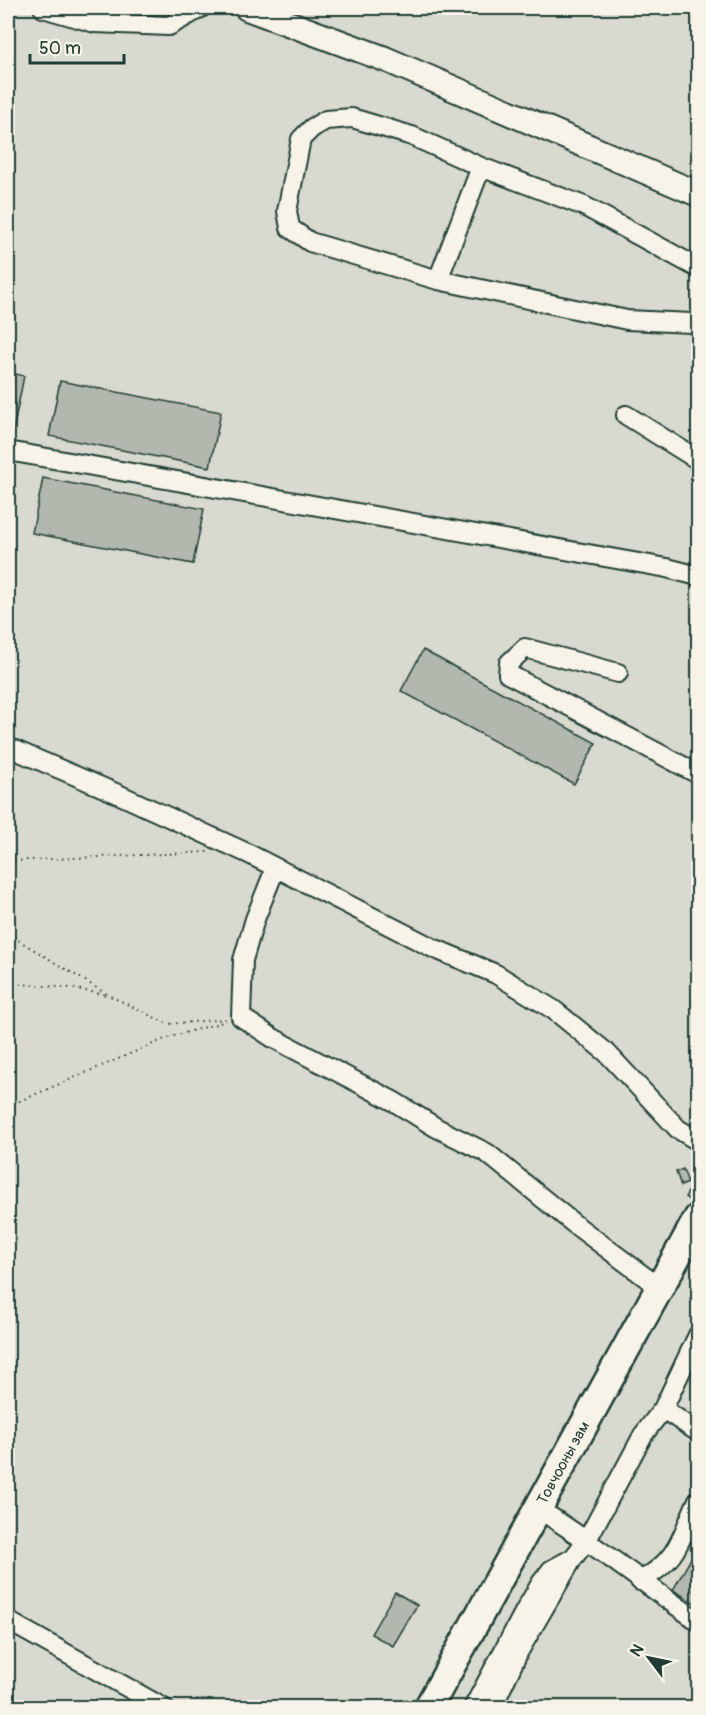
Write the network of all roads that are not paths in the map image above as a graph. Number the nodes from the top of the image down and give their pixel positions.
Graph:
1 (43, 8) edge
2 (201, 8) edge
3 (247, 8) edge
4 (481, 167) junction
5 (699, 194) edge
6 (699, 268) edge
7 (438, 280) junction
8 (699, 321) edge
9 (626, 415) dead end
10 (8, 451) edge
11 (699, 460) edge
12 (699, 576) edge
13 (618, 673) dead end
14 (8, 747) edge
15 (699, 774) edge
16 (275, 869) junction
17 (699, 1141) edge
18 (699, 1218) edge
19 (699, 1250) edge
20 (660, 1288) junction
21 (699, 1335) edge
22 (663, 1409) junction
23 (699, 1432) edge
24 (699, 1500) edge
25 (551, 1517) junction
26 (587, 1540) junction
27 (573, 1558) junction
28 (640, 1581) junction
29 (699, 1621) edge
30 (8, 1622) edge
31 (164, 1707) edge
32 (428, 1707) edge
33 (447, 1707) edge
34 (472, 1707) edge
35 (492, 1707) edge

1 - 2 street
3 - 5 main road
4 - 6 street
4 - 7 street
4 - 7 street
7 - 8 street
9 - 11 street
10 - 12 street
13 - 15 street
14 - 16 street
16 - 17 street
16 - 20 street
18 - 20 highway, Товчооны зам
19 - 25 highway, Товчооны зам
20 - 32 highway, Товчооны зам
21 - 22 street
22 - 23 street
22 - 26 street
24 - 28 street
25 - 26 street
25 - 33 highway, Товчооны зам
26 - 27 street
26 - 28 street
27 - 34 street
27 - 35 street
28 - 29 street
30 - 31 street

